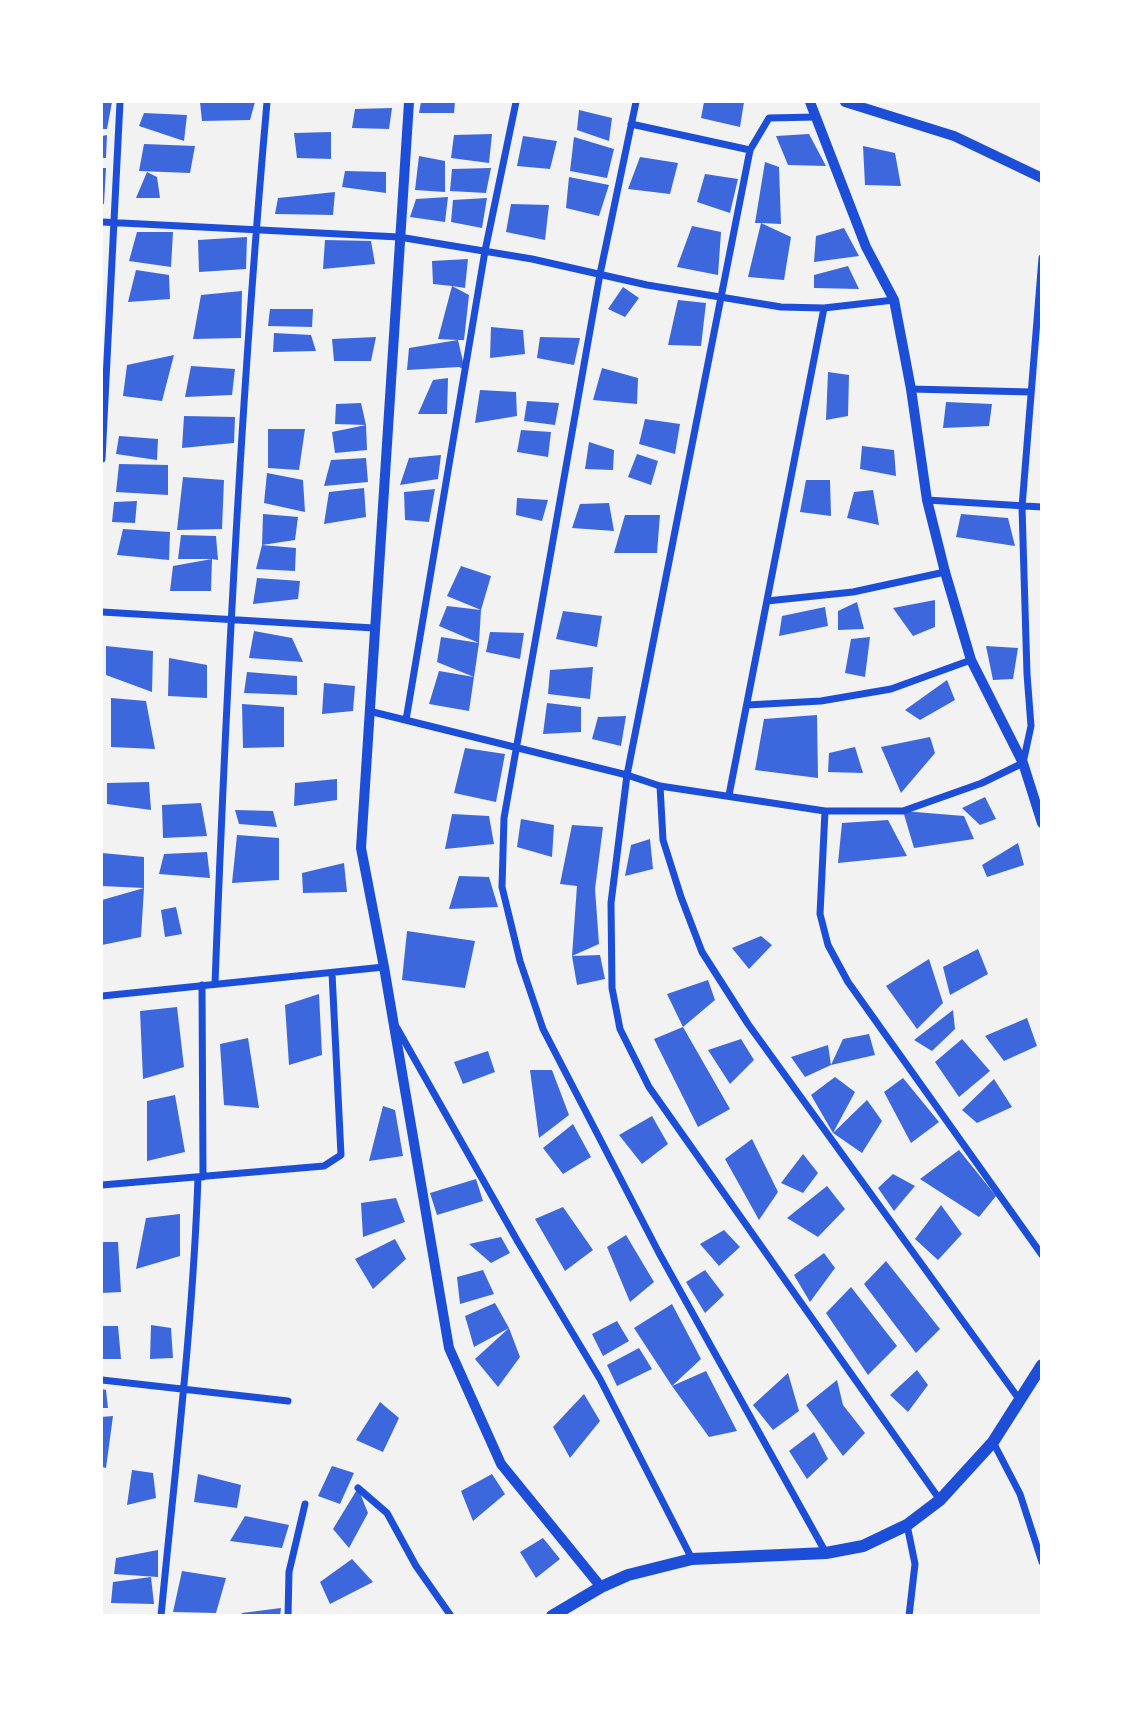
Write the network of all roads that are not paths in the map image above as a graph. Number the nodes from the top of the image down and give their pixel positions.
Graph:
1 (120, 102) edge
2 (267, 102) edge
3 (408, 102) edge
4 (516, 102) edge
5 (636, 102) edge
6 (810, 102) edge
7 (845, 102) edge
8 (816, 117) junction
9 (631, 124) junction
10 (750, 150) junction
11 (1041, 178) edge
12 (102, 222) edge
13 (113, 223) junction
14 (256, 230) junction
15 (399, 237) junction
16 (485, 251) junction
17 (1041, 258) edge
18 (600, 274) junction
19 (720, 297) junction
20 (894, 300) junction
21 (824, 308) junction
22 (911, 390) junction
23 (1031, 392) junction
24 (102, 459) edge
25 (927, 500) junction
26 (1022, 507) junction
27 (1041, 508) edge
28 (945, 572) junction
29 (767, 601) junction
30 (102, 612) edge
31 (230, 620) junction
32 (374, 628) junction
33 (971, 660) junction
34 (747, 705) junction
35 (369, 711) junction
36 (406, 720) junction
37 (517, 748) junction
38 (1023, 763) junction
39 (627, 775) junction
40 (660, 786) junction
41 (729, 795) junction
42 (825, 811) junction
43 (1041, 823) edge
44 (384, 967) junction
45 (332, 973) junction
46 (215, 984) junction
47 (202, 985) junction
48 (102, 996) edge
49 (393, 1021) junction
50 (201, 1177) junction
51 (102, 1185) edge
52 (1041, 1255) edge
53 (1041, 1365) edge
54 (102, 1380) edge
55 (183, 1389) junction
56 (1019, 1399) junction
57 (288, 1401) dead end
58 (993, 1442) junction
59 (358, 1488) dead end
60 (940, 1500) junction
61 (305, 1504) dead end
62 (907, 1525) junction
63 (826, 1553) junction
64 (692, 1559) junction
65 (1041, 1562) edge
66 (601, 1587) junction
67 (161, 1615) edge
68 (288, 1615) edge
69 (451, 1615) edge
70 (552, 1615) edge
71 (909, 1615) edge

1 - 13 street
2 - 14 street
3 - 15 street
4 - 16 street
5 - 9 street
6 - 8 street
7 - 11 street
8 - 10 street
8 - 20 street
9 - 10 street
9 - 18 street
10 - 19 street
12 - 13 street
13 - 14 street
13 - 24 street
14 - 15 street
14 - 31 street
15 - 16 street
15 - 32 street
16 - 18 street
16 - 36 street
17 - 23 street
18 - 19 street
18 - 37 street
19 - 21 street
19 - 39 street
20 - 21 street
20 - 22 street
21 - 29 street
22 - 23 street
22 - 25 street
23 - 26 street
25 - 26 street
25 - 28 street
26 - 27 street
26 - 38 street
28 - 29 street
28 - 33 street
29 - 34 street
30 - 31 street
31 - 32 street
31 - 46 street
32 - 35 street
33 - 34 street
33 - 38 street
34 - 41 street
35 - 36 street
35 - 44 street
36 - 37 street
37 - 39 street
37 - 63 street
38 - 42 street
38 - 43 street
39 - 40 street
39 - 60 street
40 - 41 street
40 - 56 street
41 - 42 street
42 - 52 street
44 - 45 street
44 - 49 street
45 - 46 street
45 - 50 street
46 - 47 street
47 - 48 street
47 - 50 street
49 - 64 street
49 - 66 street
50 - 51 street
50 - 55 street
53 - 56 main road
54 - 55 street
55 - 57 street
55 - 67 street
56 - 58 main road
58 - 60 main road
58 - 65 street
59 - 69 street
60 - 62 main road
61 - 68 street
62 - 63 main road
62 - 71 street
63 - 64 main road
64 - 66 main road
66 - 70 main road

